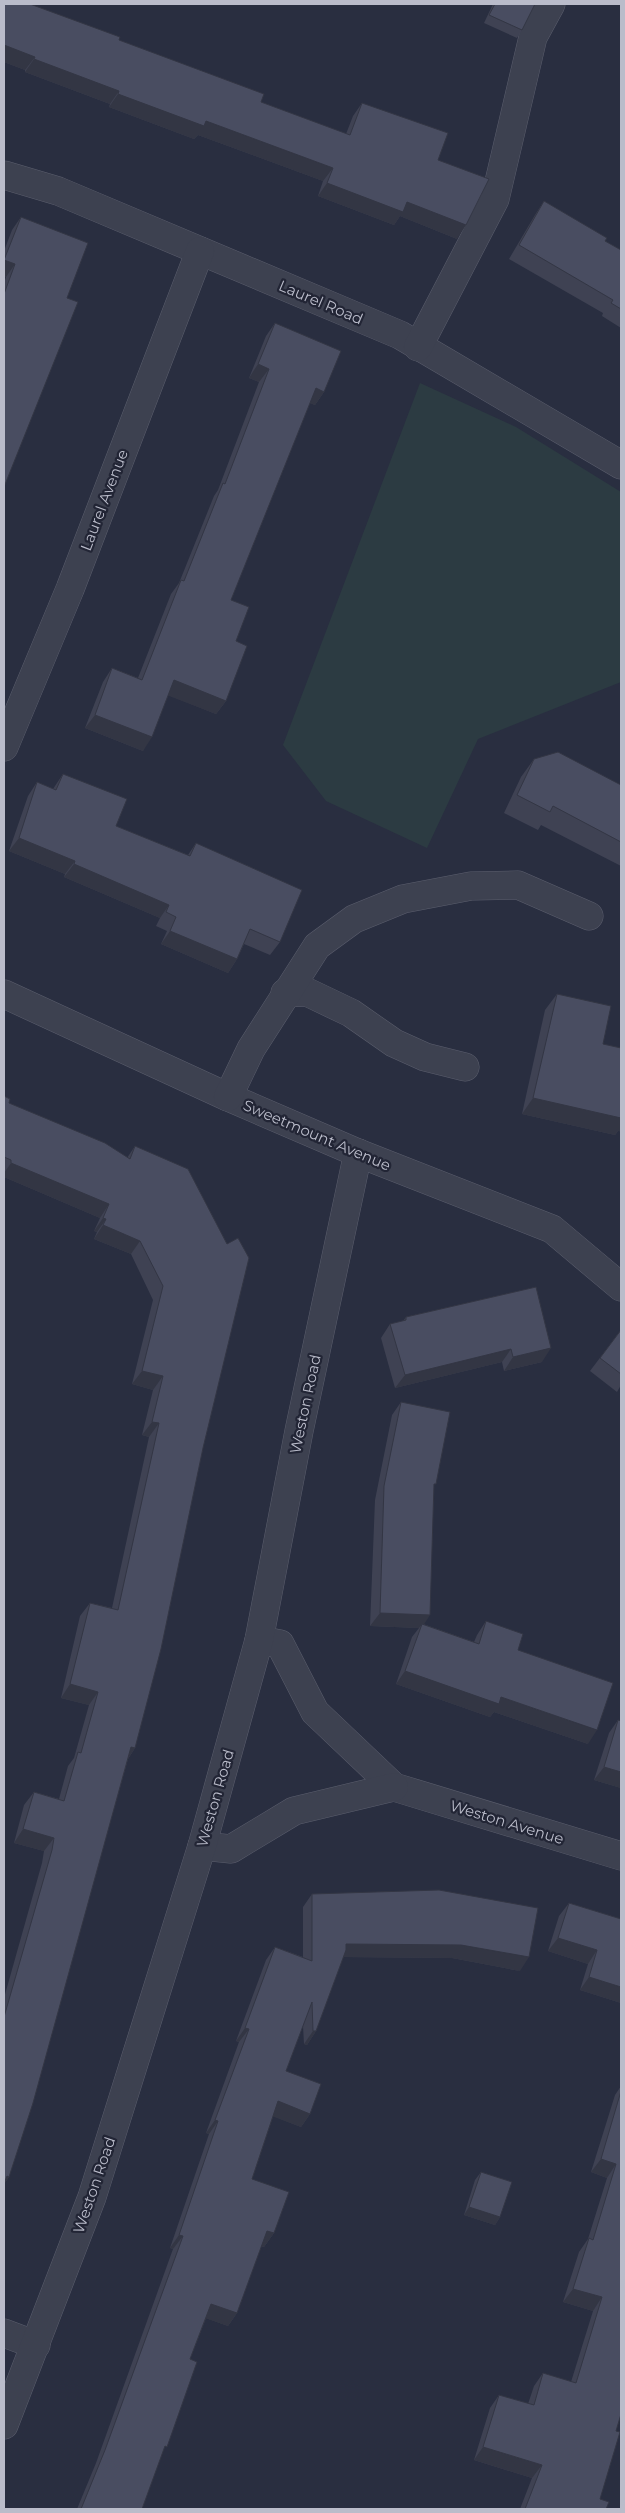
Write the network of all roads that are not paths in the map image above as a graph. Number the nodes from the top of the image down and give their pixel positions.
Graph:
1 (551, 4) edge
2 (4, 175) edge
3 (200, 251) junction
4 (418, 347) junction
5 (621, 465) edge
6 (4, 747) edge
7 (589, 916) dead end
8 (4, 994) edge
9 (285, 994) junction
10 (465, 1067) dead end
11 (228, 1097) junction
12 (358, 1153) junction
13 (621, 1287) edge
14 (259, 1640) junction
15 (394, 1787) junction
16 (202, 1846) junction
17 (621, 1856) edge
18 (4, 2333) edge
19 (36, 2346) junction
20 (4, 2425) edge

1 - 4 street
2 - 3 street, Laurel Road
3 - 4 street, Laurel Road
3 - 6 street, Laurel Avenue
4 - 5 street, Laurel Road
7 - 9 street
8 - 11 street, Sweetmount Avenue
9 - 10 street
9 - 11 street
11 - 12 street, Sweetmount Avenue
12 - 13 street, Sweetmount Avenue
12 - 14 street, Weston Road
14 - 15 street, Weston Avenue
14 - 16 street, Weston Road
15 - 16 street
15 - 17 street, Weston Avenue
16 - 19 street, Weston Road
18 - 19 street
19 - 20 street, Weston Road

